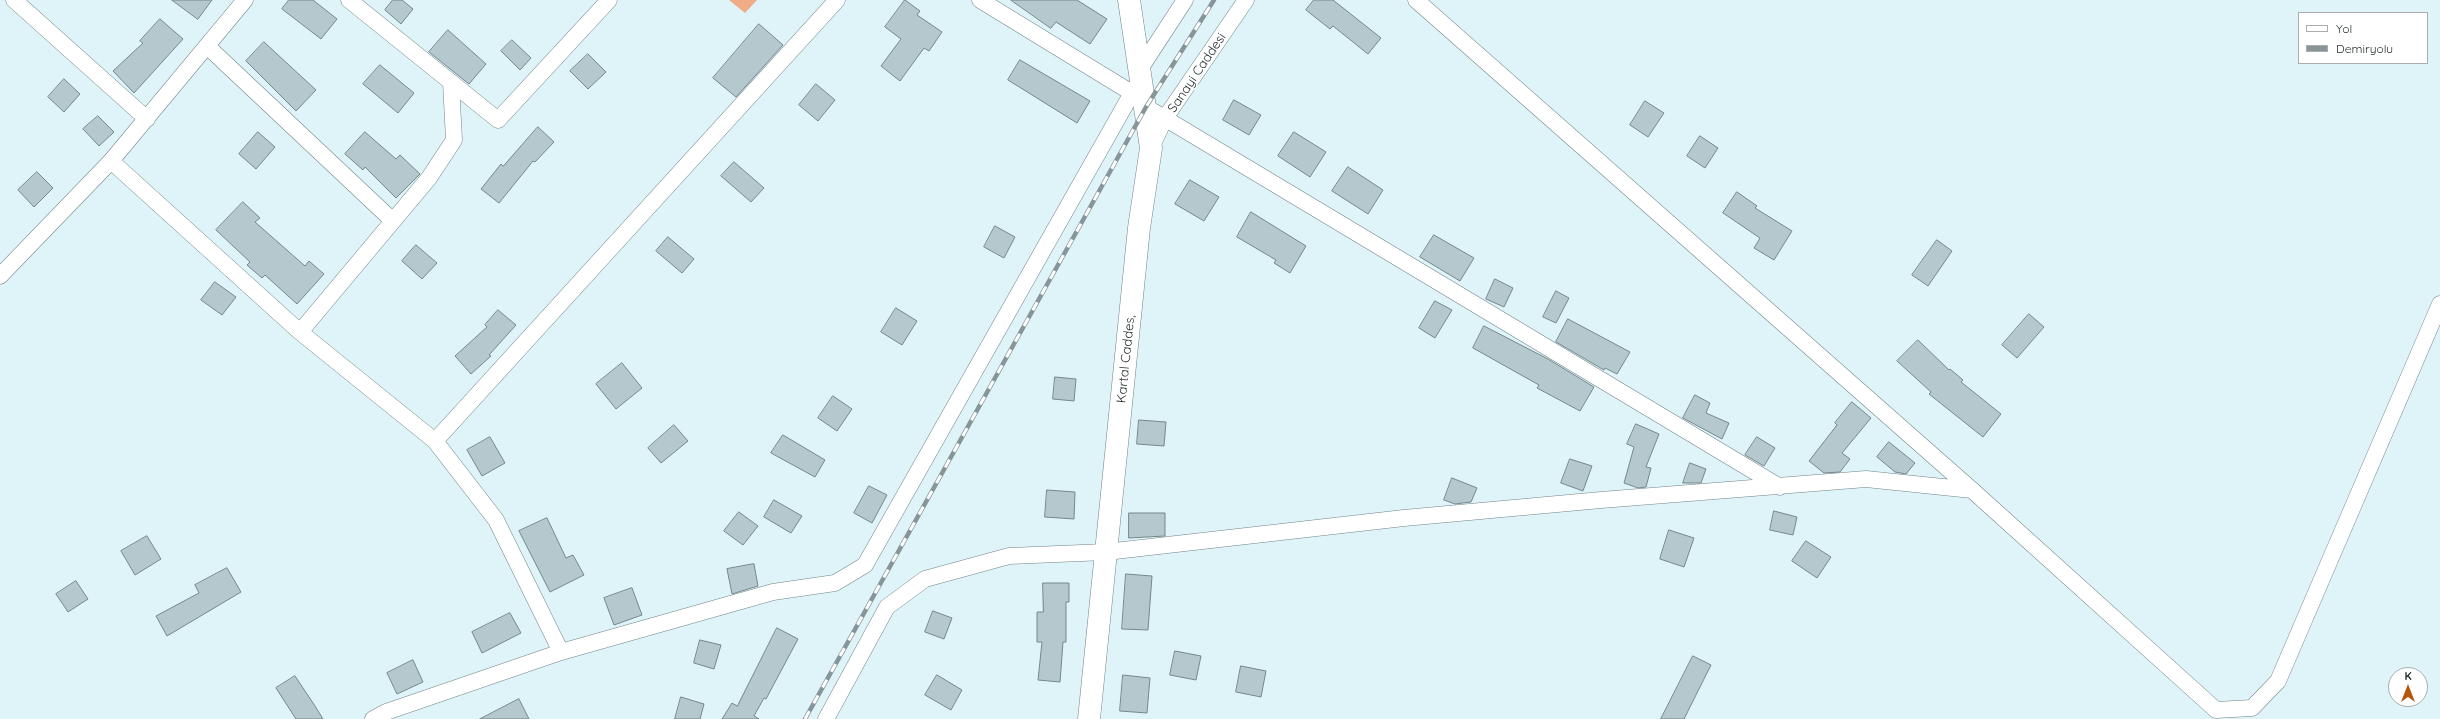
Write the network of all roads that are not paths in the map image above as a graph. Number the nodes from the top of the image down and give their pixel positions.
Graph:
1 (14, 0) edge
2 (245, 0) edge
3 (350, 0) edge
4 (837, 0) edge
5 (980, 0) edge
6 (1129, 0) edge
7 (1185, 0) edge
8 (1246, 0) edge
9 (1416, 0) edge
10 (604, 2) edge
11 (207, 46) junction
12 (1140, 69) junction
13 (451, 82) junction
14 (1139, 100) junction
15 (1165, 118) junction
16 (147, 119) junction
17 (1151, 148) junction
18 (111, 161) junction
19 (393, 221) junction
20 (0, 276) edge
21 (2440, 304) edge
22 (300, 332) junction
23 (435, 441) junction
24 (1780, 487) junction
25 (1972, 490) junction
26 (1106, 552) junction
27 (561, 652) junction
28 (377, 718) edge
29 (826, 719) edge
30 (1089, 719) edge

1 - 16 street
2 - 11 street
3 - 13 street
4 - 23 street
5 - 14 street
6 - 12 main road, Kartal Caddes,
7 - 12 street
8 - 15 street, Sanayi Caddesi
9 - 25 street
10 - 13 street
11 - 16 street
11 - 19 street
12 - 14 main road, Kartal Caddes,
13 - 19 street
14 - 15 street
14 - 17 main road, Kartal Caddes,
14 - 27 street
15 - 17 street, Sanayi Caddesi
15 - 24 street
16 - 18 street
17 - 26 main road, Kartal Caddes,
18 - 20 street
18 - 22 street
19 - 22 street
21 - 25 street
22 - 23 street
23 - 27 street
24 - 25 street
24 - 26 street
26 - 29 street
26 - 30 main road, Kartal Caddes,
27 - 28 street

